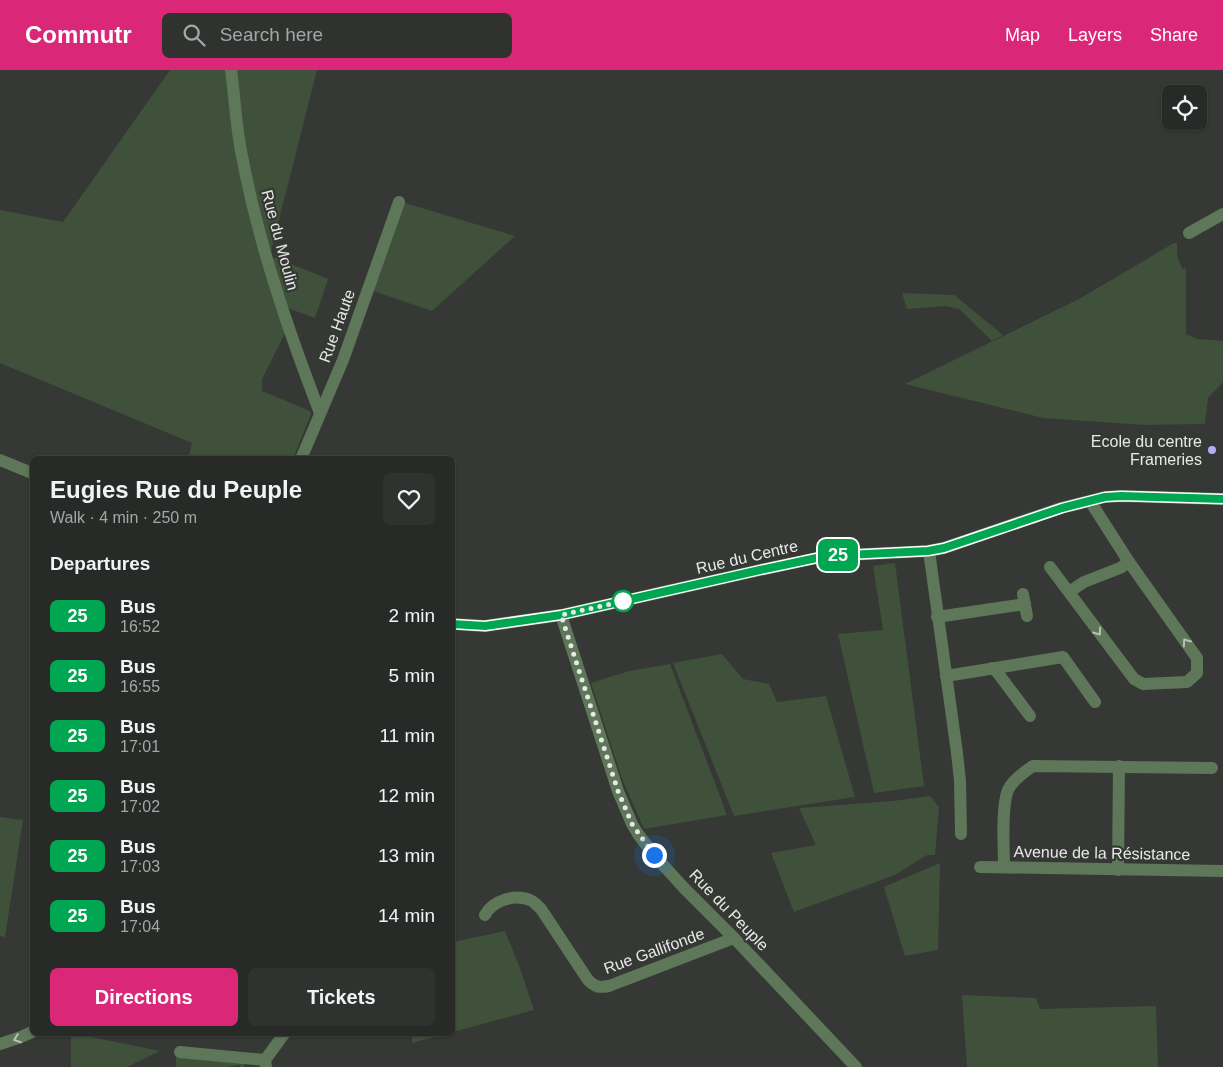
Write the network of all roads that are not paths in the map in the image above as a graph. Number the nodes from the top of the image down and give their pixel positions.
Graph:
1 (231, 70) edge
2 (399, 202) dead end
3 (1223, 214) edge
4 (1189, 233) dead end
5 (320, 413) junction
6 (302, 456) edge
7 (0, 460) edge
8 (30, 472) edge
9 (1223, 499) edge
10 (1090, 501) junction
11 (928, 551) junction
12 (1129, 562) junction
13 (1050, 567) dead end
14 (1069, 592) junction
15 (1025, 605) dead end
16 (561, 615) junction
17 (937, 617) junction
18 (455, 624) edge
19 (992, 668) junction
20 (946, 676) junction
21 (1095, 702) dead end
22 (1030, 716) dead end
23 (1119, 766) junction
24 (1212, 768) dead end
25 (961, 834) dead end
26 (980, 867) dead end
27 (1004, 868) junction
28 (1118, 870) junction
29 (1223, 872) edge
30 (485, 915) dead end
31 (734, 938) junction
32 (30, 1033) edge
33 (283, 1036) edge
34 (0, 1044) edge
35 (180, 1052) dead end
36 (265, 1064) edge
37 (856, 1067) edge

1 - 5 street, Rue du Moulin
2 - 5 street, Rue Haute
3 - 4 street
5 - 6 street, Rue Haute
7 - 8 street
9 - 10 street, Rue du Centre
10 - 11 street, Rue du Centre
10 - 12 street
11 - 16 street, Rue du Centre
11 - 17 street
12 - 14 street
14 -> 12 street
13 - 14 street
15 - 17 street
16 - 18 street, Rue du Centre
16 - 31 street, Rue du Peuple
17 - 20 street
19 - 20 street
19 - 21 street
19 - 22 street
20 - 25 street
23 - 24 street
23 - 27 street
23 - 28 street
26 - 27 street, Avenue de la Résistance
27 - 28 street, Avenue de la Résistance
28 - 29 street, Avenue de la Résistance
30 - 31 street, Rue Gallifonde
31 - 37 street, Rue du Peuple
32 -> 34 street
33 - 36 street
35 - 36 street

